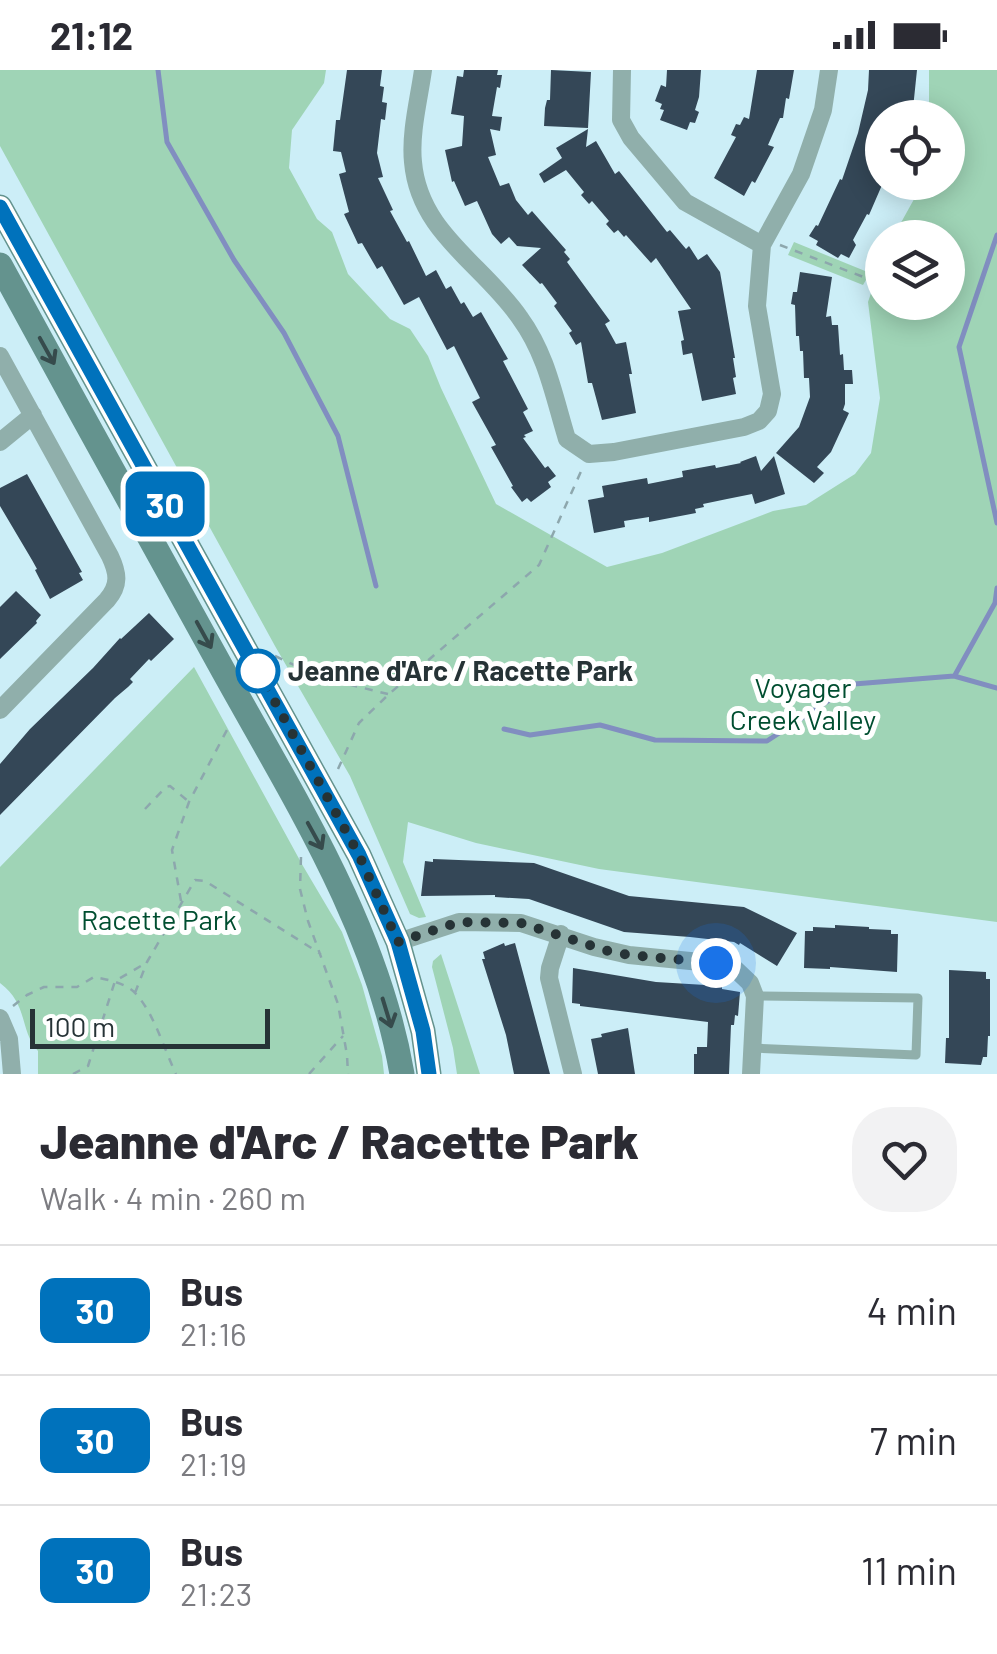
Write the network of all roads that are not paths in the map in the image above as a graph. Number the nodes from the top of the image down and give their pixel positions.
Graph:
1 (423, 70) edge
2 (622, 70) edge
3 (829, 70) edge
4 (0, 207) edge
5 (763, 242) junction
6 (0, 265) edge
7 (0, 356) edge
8 (33, 415) junction
9 (0, 442) edge
10 (0, 710) edge
11 (561, 934) junction
12 (398, 942) junction
13 (370, 954) junction
14 (755, 996) junction
15 (5, 1013) edge
16 (753, 1048) junction
17 (12, 1074) edge
18 (402, 1074) edge
19 (429, 1074) edge
20 (572, 1074) edge
21 (752, 1074) edge

1 - 5 street
2 - 5 street
3 - 5 street
4 - 12 main road
6 -> 13 main road
7 - 8 street
8 - 9 street
8 - 10 street
11 - 12 street
11 - 14 street
11 - 20 street
12 - 13 main road
12 - 19 main road
13 -> 18 main road
14 - 16 street
14 - 16 lane
15 - 17 street
16 - 21 street

